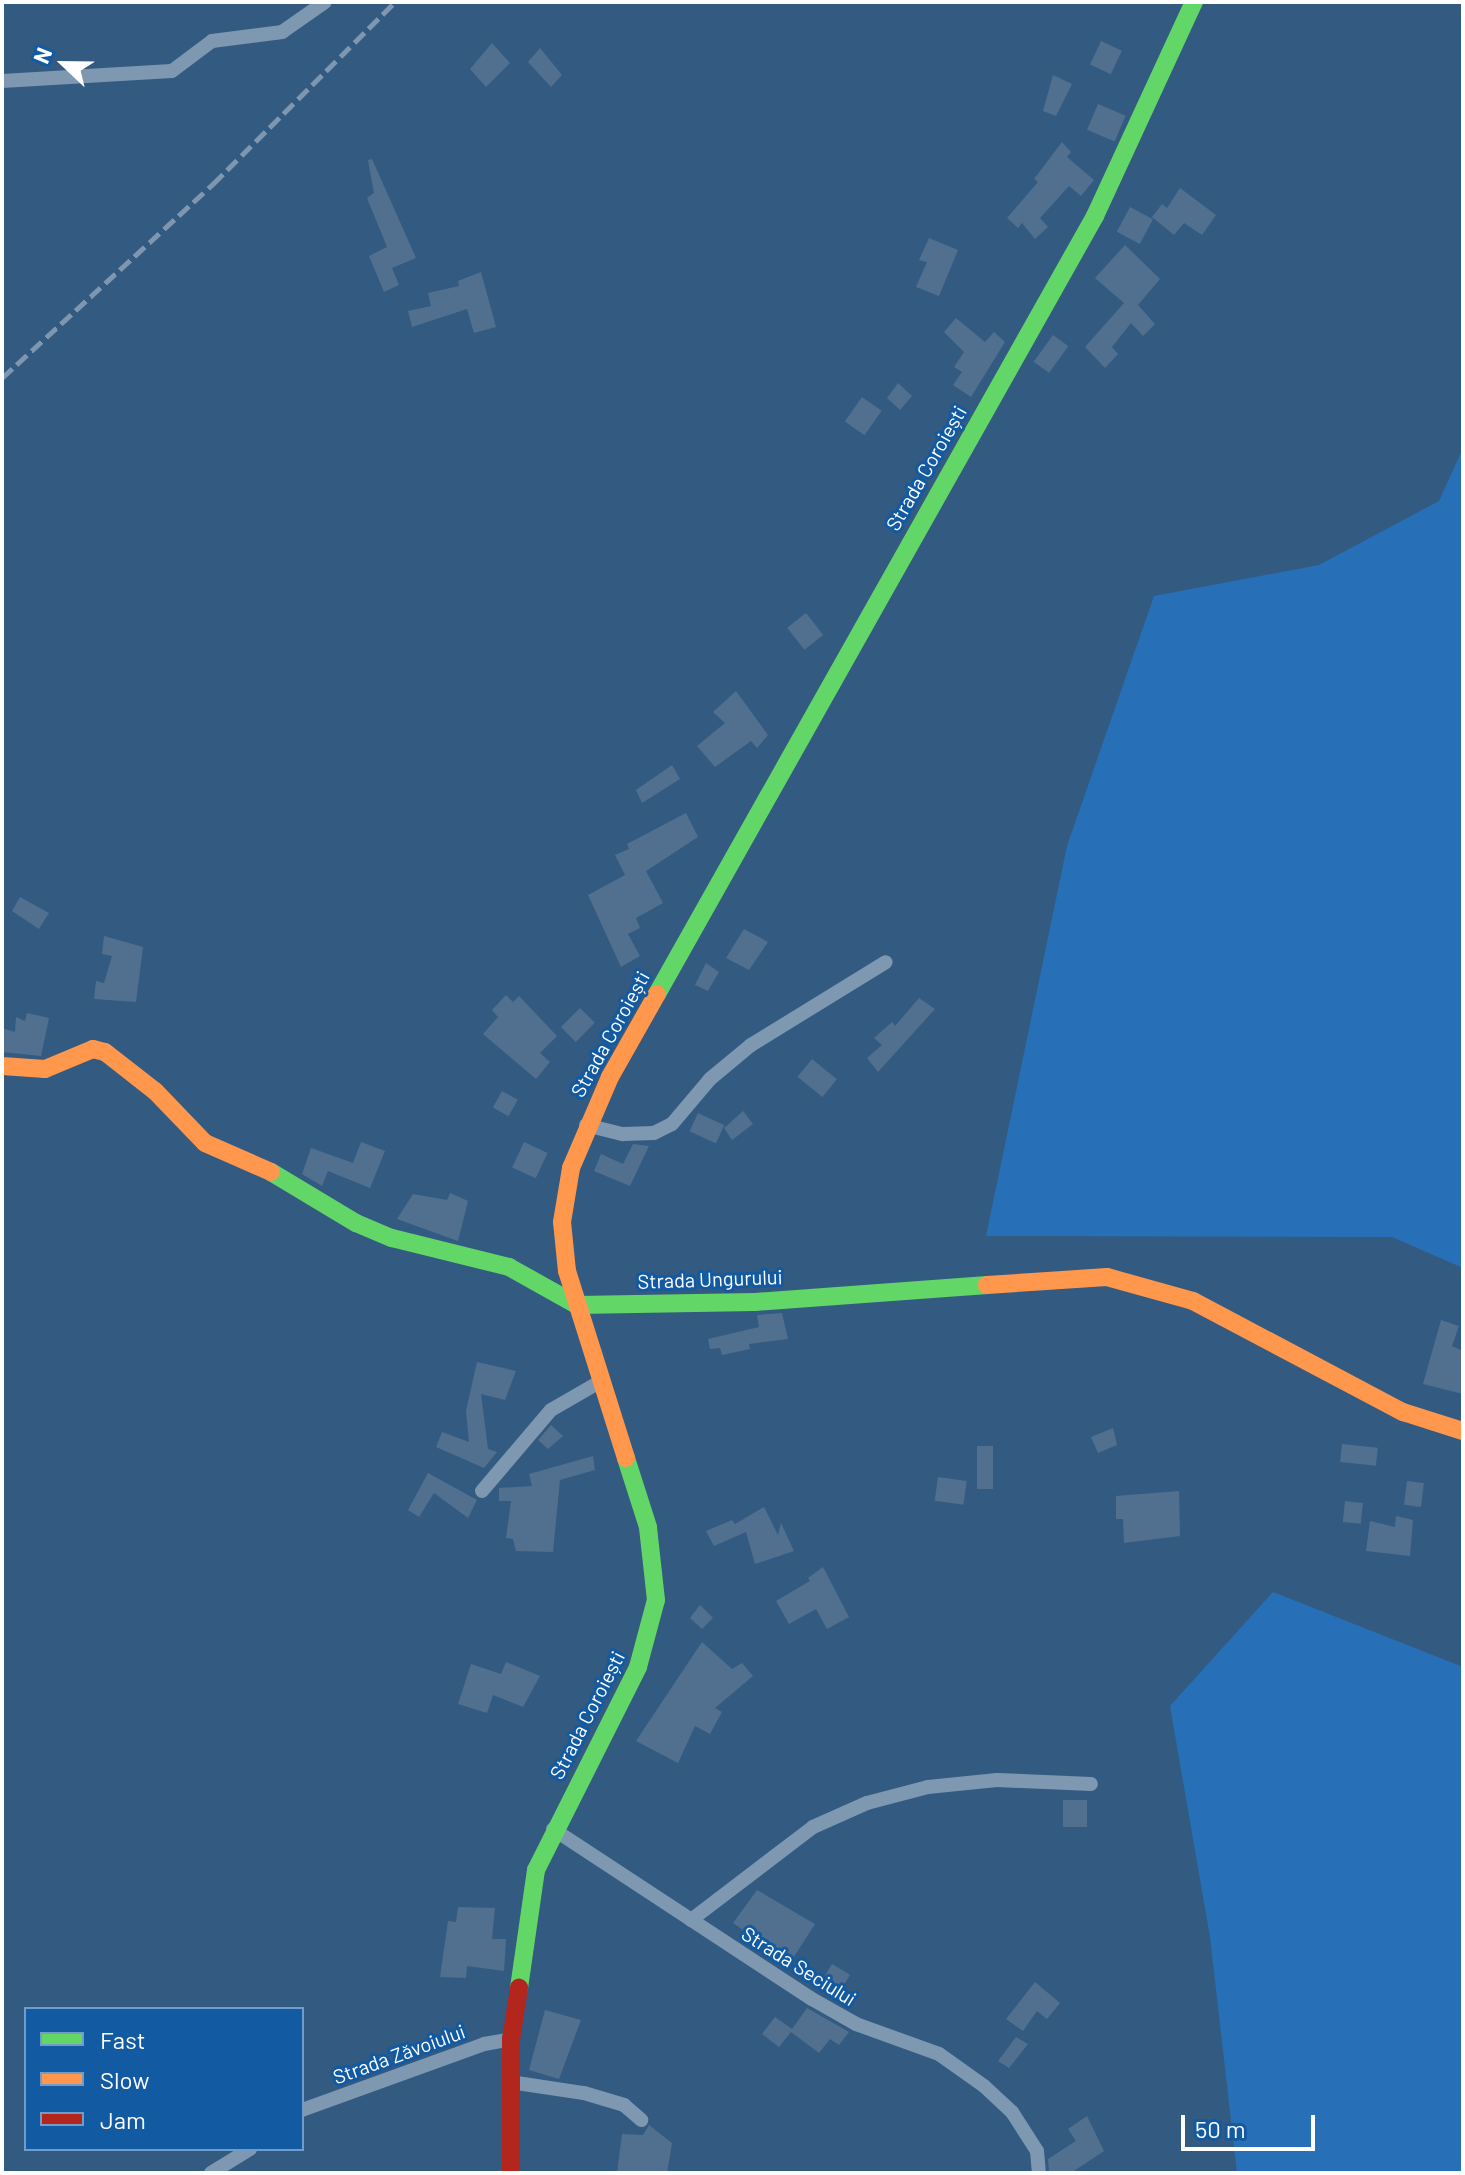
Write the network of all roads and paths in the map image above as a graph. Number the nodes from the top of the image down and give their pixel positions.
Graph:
1 (325, 2) edge
2 (1194, 2) edge
3 (2, 81) edge
4 (886, 962) dead end
5 (2, 1066) edge
6 (586, 1125) junction
7 (577, 1305) junction
8 (603, 1380) junction
9 (1463, 1431) edge
10 (482, 1491) dead end
11 (1091, 1784) dead end
12 (553, 1829) junction
13 (691, 1920) junction
14 (511, 2039) junction
15 (510, 2082) junction
16 (304, 2109) edge
17 (641, 2120) dead end
18 (247, 2151) edge
19 (211, 2173) edge
20 (511, 2173) edge
21 (1039, 2173) edge

1 - 3 street
2 - 6 main road, Strada Coroiești
4 - 6 street
5 - 7 main road
6 - 7 main road, Strada Coroiești
7 - 8 main road, Strada Coroiești
7 - 9 main road, Strada Ungurului
8 - 10 street
8 - 12 main road, Strada Coroiești
11 - 13 street
12 - 13 street, Strada Seciului
12 - 14 main road, Strada Coroiești
13 - 21 street, Strada Seciului
14 - 15 main road, Strada Coroiești
14 - 16 street, Strada Zăvoiului
15 - 17 street
15 - 20 main road, Strada Coroiești
18 - 19 street

